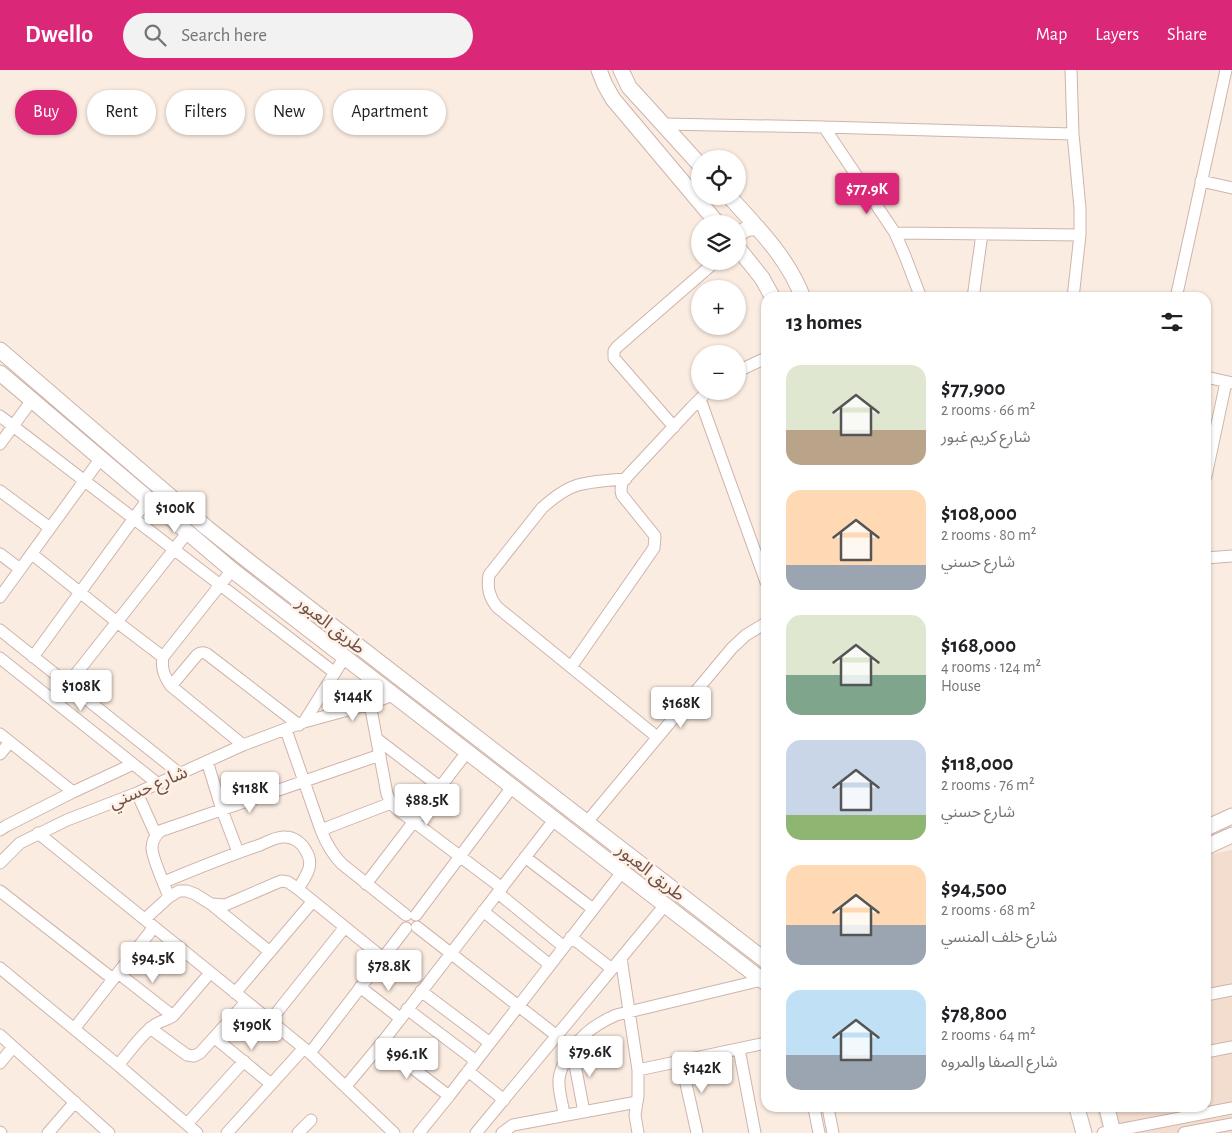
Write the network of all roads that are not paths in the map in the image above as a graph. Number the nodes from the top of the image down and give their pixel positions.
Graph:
1 (599, 70) edge
2 (622, 70) edge
3 (1071, 70) edge
4 (1226, 70) edge
5 (1232, 72) edge
6 (663, 124) junction
7 (824, 127) junction
8 (1073, 134) junction
9 (691, 155) edge
10 (1201, 181) junction
11 (1232, 188) edge
12 (724, 205) edge
13 (736, 205) edge
14 (705, 209) junction
15 (710, 215) edge
16 (758, 228) junction
17 (746, 230) edge
18 (895, 233) junction
19 (982, 234) junction
20 (1080, 236) junction
21 (746, 258) edge
22 (706, 270) edge
23 (770, 292) edge
24 (801, 292) edge
25 (919, 292) edge
26 (974, 292) edge
27 (1074, 292) edge
28 (1177, 292) edge
29 (0, 350) edge
30 (761, 360) edge
31 (746, 367) edge
32 (0, 372) edge
33 (1211, 378) edge
34 (1229, 382) edge
35 (32, 400) junction
36 (699, 400) edge
37 (706, 400) edge
38 (0, 416) edge
39 (13, 426) junction
40 (674, 427) junction
41 (0, 444) edge
42 (1211, 456) edge
43 (101, 458) junction
44 (626, 479) junction
45 (84, 481) junction
46 (0, 492) edge
47 (148, 499) junction
48 (134, 519) junction
49 (50, 528) junction
50 (188, 533) junction
51 (174, 550) junction
52 (0, 554) edge
53 (32, 554) junction
54 (1232, 556) edge
55 (1211, 558) edge
56 (761, 567) edge
57 (20, 569) junction
58 (232, 570) junction
59 (220, 585) junction
60 (80, 592) junction
61 (0, 598) edge
62 (117, 622) junction
63 (761, 626) edge
64 (0, 630) edge
65 (355, 644) junction
66 (163, 656) junction
67 (33, 657) junction
68 (0, 658) edge
69 (344, 658) junction
70 (571, 667) junction
71 (335, 672) junction
72 (404, 681) junction
73 (68, 684) junction
74 (171, 686) junction
75 (393, 695) junction
76 (370, 704) junction
77 (302, 723) junction
78 (286, 730) junction
79 (0, 734) edge
80 (657, 737) junction
81 (377, 739) junction
82 (10, 742) junction
83 (243, 745) junction
84 (467, 752) junction
85 (0, 754) edge
86 (380, 755) junction
87 (207, 761) junction
88 (133, 764) junction
89 (179, 773) junction
90 (304, 782) junction
91 (157, 783) junction
92 (440, 787) junction
93 (512, 787) junction
94 (73, 792) junction
95 (137, 793) junction
96 (391, 802) junction
97 (222, 810) junction
98 (1232, 816) edge
99 (554, 820) junction
100 (414, 822) junction
101 (587, 822) junction
102 (1211, 826) edge
103 (3, 828) edge
104 (321, 830) junction
105 (38, 833) junction
106 (156, 835) junction
107 (1232, 835) edge
108 (20, 842) junction
109 (1211, 845) edge
110 (238, 852) junction
111 (460, 856) junction
112 (525, 857) junction
113 (0, 863) edge
114 (622, 872) junction
115 (164, 882) junction
116 (366, 884) junction
117 (298, 889) junction
118 (500, 890) junction
119 (0, 891) edge
120 (169, 897) junction
121 (313, 901) junction
122 (212, 904) junction
123 (665, 905) junction
124 (594, 909) junction
125 (483, 912) junction
126 (411, 915) junction
127 (149, 923) junction
128 (345, 927) junction
129 (412, 928) junction
130 (568, 942) junction
131 (270, 952) junction
132 (451, 953) junction
133 (761, 957) edge
134 (383, 958) junction
135 (621, 958) junction
136 (550, 965) junction
137 (0, 968) edge
138 (612, 969) junction
139 (210, 973) junction
140 (115, 976) junction
141 (761, 980) edge
142 (761, 983) edge
143 (360, 987) junction
144 (1232, 990) edge
145 (421, 991) junction
146 (235, 993) junction
147 (1211, 994) edge
148 (246, 1002) junction
149 (519, 1006) junction
150 (629, 1011) junction
151 (404, 1014) junction
152 (173, 1016) junction
153 (270, 1021) junction
154 (150, 1028) junction
155 (74, 1029) junction
156 (0, 1035) edge
157 (558, 1036) junction
158 (215, 1038) junction
159 (381, 1044) junction
160 (490, 1044) junction
161 (761, 1044) edge
162 (13, 1047) junction
163 (1232, 1047) edge
164 (738, 1049) junction
165 (307, 1050) junction
166 (572, 1050) junction
167 (1211, 1051) edge
168 (244, 1061) junction
169 (681, 1061) junction
170 (476, 1062) junction
171 (0, 1063) edge
172 (118, 1065) junction
173 (638, 1070) junction
174 (468, 1071) junction
175 (271, 1084) junction
176 (346, 1086) junction
177 (449, 1096) junction
178 (504, 1100) junction
179 (75, 1102) junction
180 (637, 1102) junction
181 (1232, 1108) edge
182 (584, 1112) junction
183 (815, 1112) edge
184 (829, 1112) edge
185 (1078, 1112) edge
186 (1107, 1112) edge
187 (564, 1116) junction
188 (311, 1120) dead end
189 (187, 1124) junction
190 (1232, 1124) edge
191 (48, 1133) edge
192 (109, 1133) edge
193 (197, 1133) edge
194 (227, 1133) edge
195 (298, 1133) edge
196 (394, 1133) edge
197 (419, 1133) edge
198 (476, 1133) edge
199 (502, 1133) edge
200 (638, 1133) edge
201 (697, 1133) edge
202 (755, 1133) edge
203 (819, 1133) edge
204 (832, 1133) edge
205 (1084, 1133) edge
206 (1110, 1133) edge
207 (1184, 1133) edge

1 - 14 street
2 - 6 street
3 - 8 street
4 - 5 street
4 - 10 street
6 - 7 street
6 - 9 street
7 - 8 street
7 - 18 street
8 - 20 street
10 - 11 street
10 - 28 street
12 - 14 street
13 - 16 street
14 - 15 street
16 - 17 street
16 - 24 street
18 - 19 street
18 - 25 street
19 - 20 street
19 - 26 street
20 - 27 street
21 - 23 street
22 - 40 street
29 - 65 street, طريق العبور
30 - 31 street
32 - 35 street, طريق العبور
33 - 34 street
34 - 42 street
35 - 39 street
35 - 43 street, طريق العبور
36 - 40 street
37 - 56 street
38 - 39 street
39 - 41 street
39 - 45 street
40 - 44 street
43 - 45 street
43 - 47 street, طريق العبور
44 - 70 street
44 - 70 street
45 - 48 street
45 - 49 street
46 - 49 street
47 - 48 street
47 - 50 street, طريق العبور
48 - 51 street
48 - 60 street
49 - 53 street
50 - 51 street
50 - 58 street, طريق العبور
51 - 59 street
51 - 62 street
52 - 57 street
53 - 57 street
53 - 60 street
54 - 55 street
57 - 61 street
58 - 59 street
58 - 69 street, طريق العبور
59 - 66 street
59 - 71 street
60 - 62 street
60 - 67 street
62 - 66 street
62 - 73 street
63 - 80 street
64 - 67 street
65 - 69 street
65 - 72 street, طريق العبور
66 - 74 street
67 - 73 street
68 - 88 street
69 - 71 street
69 - 75 street, طريق العبور
70 - 80 street
71 - 77 street
72 - 75 street
72 - 101 street, طريق العبور
73 - 89 street
74 - 77 street
74 - 83 street
75 - 76 street, شارع حسني
75 - 84 street, طريق العبور
76 - 77 street, شارع حسني
76 - 81 street
77 - 78 street, شارع حسني
78 - 83 street, شارع حسني
78 - 90 street
79 - 82 street
80 - 101 street
81 - 86 street
81 - 92 street
82 - 85 street
82 - 94 street
83 - 87 street, شارع حسني
84 - 92 street
84 - 93 street, طريق العبور
86 - 90 street
86 - 96 street
87 - 89 street, شارع حسني
87 - 97 street
88 - 91 street
88 - 94 street
89 - 91 street, شارع حسني
90 - 97 street
90 - 104 street
91 - 95 street, شارع حسني
92 - 100 street
93 - 99 street, طريق العبور
93 - 111 street
94 - 103 street
95 - 105 street, شارع حسني
95 - 106 street
96 - 100 street
96 - 104 street
97 - 106 street
97 - 110 street
98 - 102 street
99 - 112 street
99 - 114 street, طريق العبور
100 - 111 street
100 - 116 street
101 - 133 street, طريق العبور
103 - 108 street
104 - 116 street
105 - 108 street, شارع حسني
105 - 127 street
106 - 115 street
107 - 109 street
108 - 113 street, شارع حسني
110 - 115 street
110 - 117 street
111 - 118 street
111 - 126 street
112 - 118 street
112 - 124 street
114 - 123 street, طريق العبور
114 - 124 street
115 - 120 street
116 - 126 street
117 - 121 street
117 - 122 street
118 - 125 street
118 - 130 street
119 - 140 street
120 - 122 street
120 - 127 street
121 - 128 street
121 - 131 street
122 - 131 street
123 - 135 street
123 - 141 street, طريق العبور
124 - 130 street
125 - 132 street
125 - 136 street
126 - 129 street
127 - 139 street
127 - 140 street
128 - 134 street
128 - 153 street
129 - 132 street
129 - 134 street
130 - 136 street
130 - 138 street
131 - 146 street
132 - 145 street
132 - 149 street
134 - 143 street
135 - 138 street
135 - 150 street
136 - 149 street
137 - 155 street
138 - 157 street
139 - 146 street
139 - 152 street
140 - 152 street
140 - 155 street
142 - 150 street
143 - 151 street
143 - 165 street
144 - 147 street
145 - 151 street
145 - 160 street
146 - 148 street
148 - 153 street
148 - 158 street
149 - 157 street
149 - 160 street
150 - 166 street
150 - 173 street
151 - 159 street
151 - 170 street
152 - 154 street
153 - 165 street
154 - 158 street
154 - 172 street
155 - 172 street
156 - 162 street
157 - 178 street
158 - 168 street
159 - 176 street
159 - 177 street
160 - 170 street
161 - 164 street
162 - 171 street
162 - 179 street
163 - 167 street
164 - 169 street
164 - 202 street
165 - 175 street
165 - 176 street
166 - 182 street
166 - 187 street
168 - 175 street
168 - 189 street
169 - 173 street
169 - 201 street
170 - 174 street
172 - 189 street
173 - 180 street
174 - 177 street
174 - 178 street
175 - 194 street
176 - 196 street
177 - 197 street
178 - 198 street
179 - 191 street
179 - 192 street
180 - 182 street
180 - 200 street
181 - 206 street
182 - 187 street
183 - 203 street
184 - 204 street
185 - 205 street
186 - 206 street
187 - 199 street
188 - 195 street
189 - 193 street
190 - 207 street

